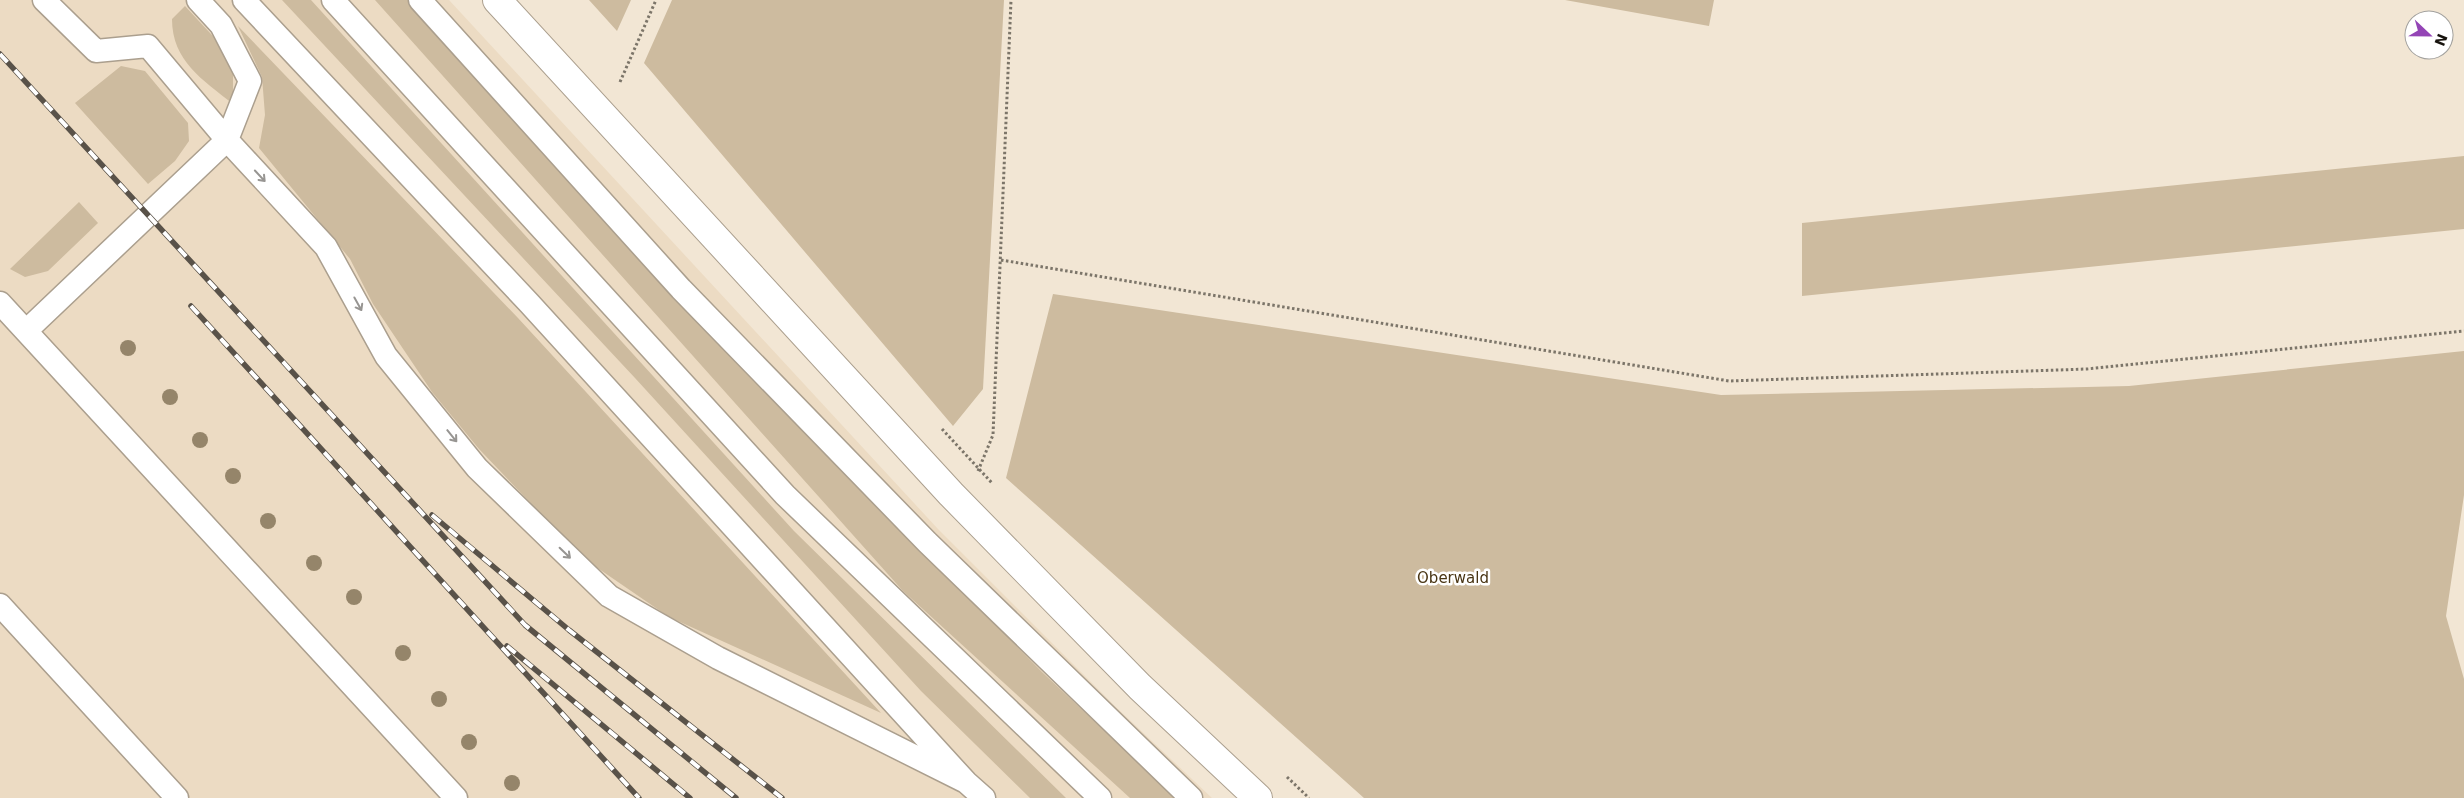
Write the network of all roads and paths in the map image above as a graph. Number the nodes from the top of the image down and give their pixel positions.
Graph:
1 (44, 0) edge
2 (198, 0) edge
3 (244, 0) edge
4 (333, 0) edge
5 (420, 0) edge
6 (497, 0) edge
7 (656, 0) edge
8 (1011, 0) edge
9 (613, 76) dead end
10 (620, 83) junction
11 (626, 90) dead end
12 (592, 104) junction
13 (227, 140) junction
14 (1001, 260) junction
15 (0, 303) edge
16 (26, 330) junction
17 (2464, 331) edge
18 (939, 426) dead end
19 (980, 470) junction
20 (993, 484) dead end
21 (951, 494) junction
22 (0, 605) edge
23 (1280, 771) dead end
24 (966, 782) junction
25 (177, 798) edge
26 (456, 798) edge
27 (984, 798) edge
28 (1100, 798) edge
29 (1191, 798) edge
30 (1258, 798) edge
31 (1309, 798) edge

1 - 13 lane
2 - 13 lane
3 - 24 lane
4 - 28 lane
5 - 29 lane
6 - 12 street
7 - 10 path
8 - 14 path
9 - 10 path
10 - 11 path
10 - 12 path
12 - 21 street
13 - 16 lane
13 -> 24 lane
14 - 17 path
14 - 19 path
15 - 16 lane
16 - 26 lane
18 - 19 path
19 - 20 path
19 - 21 path
21 - 30 street
22 - 25 lane
23 - 31 path
24 - 27 lane

